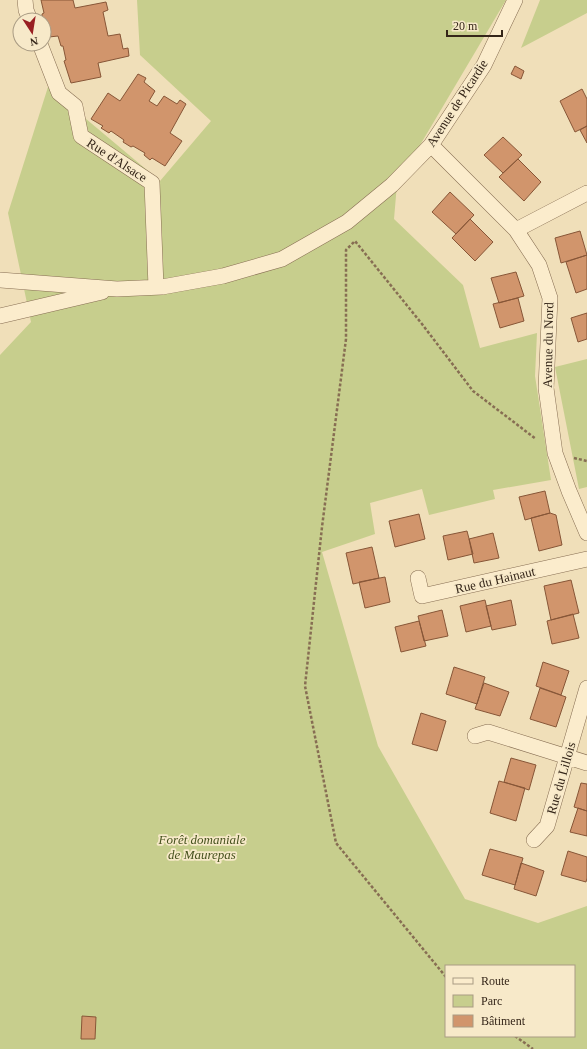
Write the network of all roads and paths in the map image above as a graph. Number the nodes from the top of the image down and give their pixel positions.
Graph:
1 (25, 0) edge
2 (515, 0) edge
3 (27, 12) edge
4 (43, 52) edge
5 (431, 145) junction
6 (587, 193) edge
7 (516, 230) junction
8 (0, 280) edge
9 (156, 287) junction
10 (117, 289) junction
11 (0, 316) edge
12 (555, 453) junction
13 (587, 461) edge
14 (587, 533) edge
15 (587, 559) edge
16 (418, 578) dead end
17 (587, 688) edge
18 (475, 736) dead end
19 (568, 756) junction
20 (587, 762) edge
21 (534, 840) dead end
22 (445, 976) edge
23 (516, 1037) edge
24 (533, 1049) edge

1 - 3 street
2 - 5 street, Avenue de Picardie
4 - 9 street, Rue d'Alsace
5 - 7 street, Avenue du Nord
5 - 9 street, Avenue de Picardie
6 - 7 street
7 - 12 street, Avenue du Nord
8 - 10 street, Avenue de Picardie
9 - 10 street, Avenue de Picardie
10 - 11 street, Avenue de Picardie
12 - 13 path
12 - 14 street, Avenue du Nord
12 - 22 path
15 - 16 street, Rue du Hainaut
17 - 19 street, Rue du Lillois
18 - 19 street
19 - 20 street
19 - 21 street, Rue du Lillois
23 - 24 path

